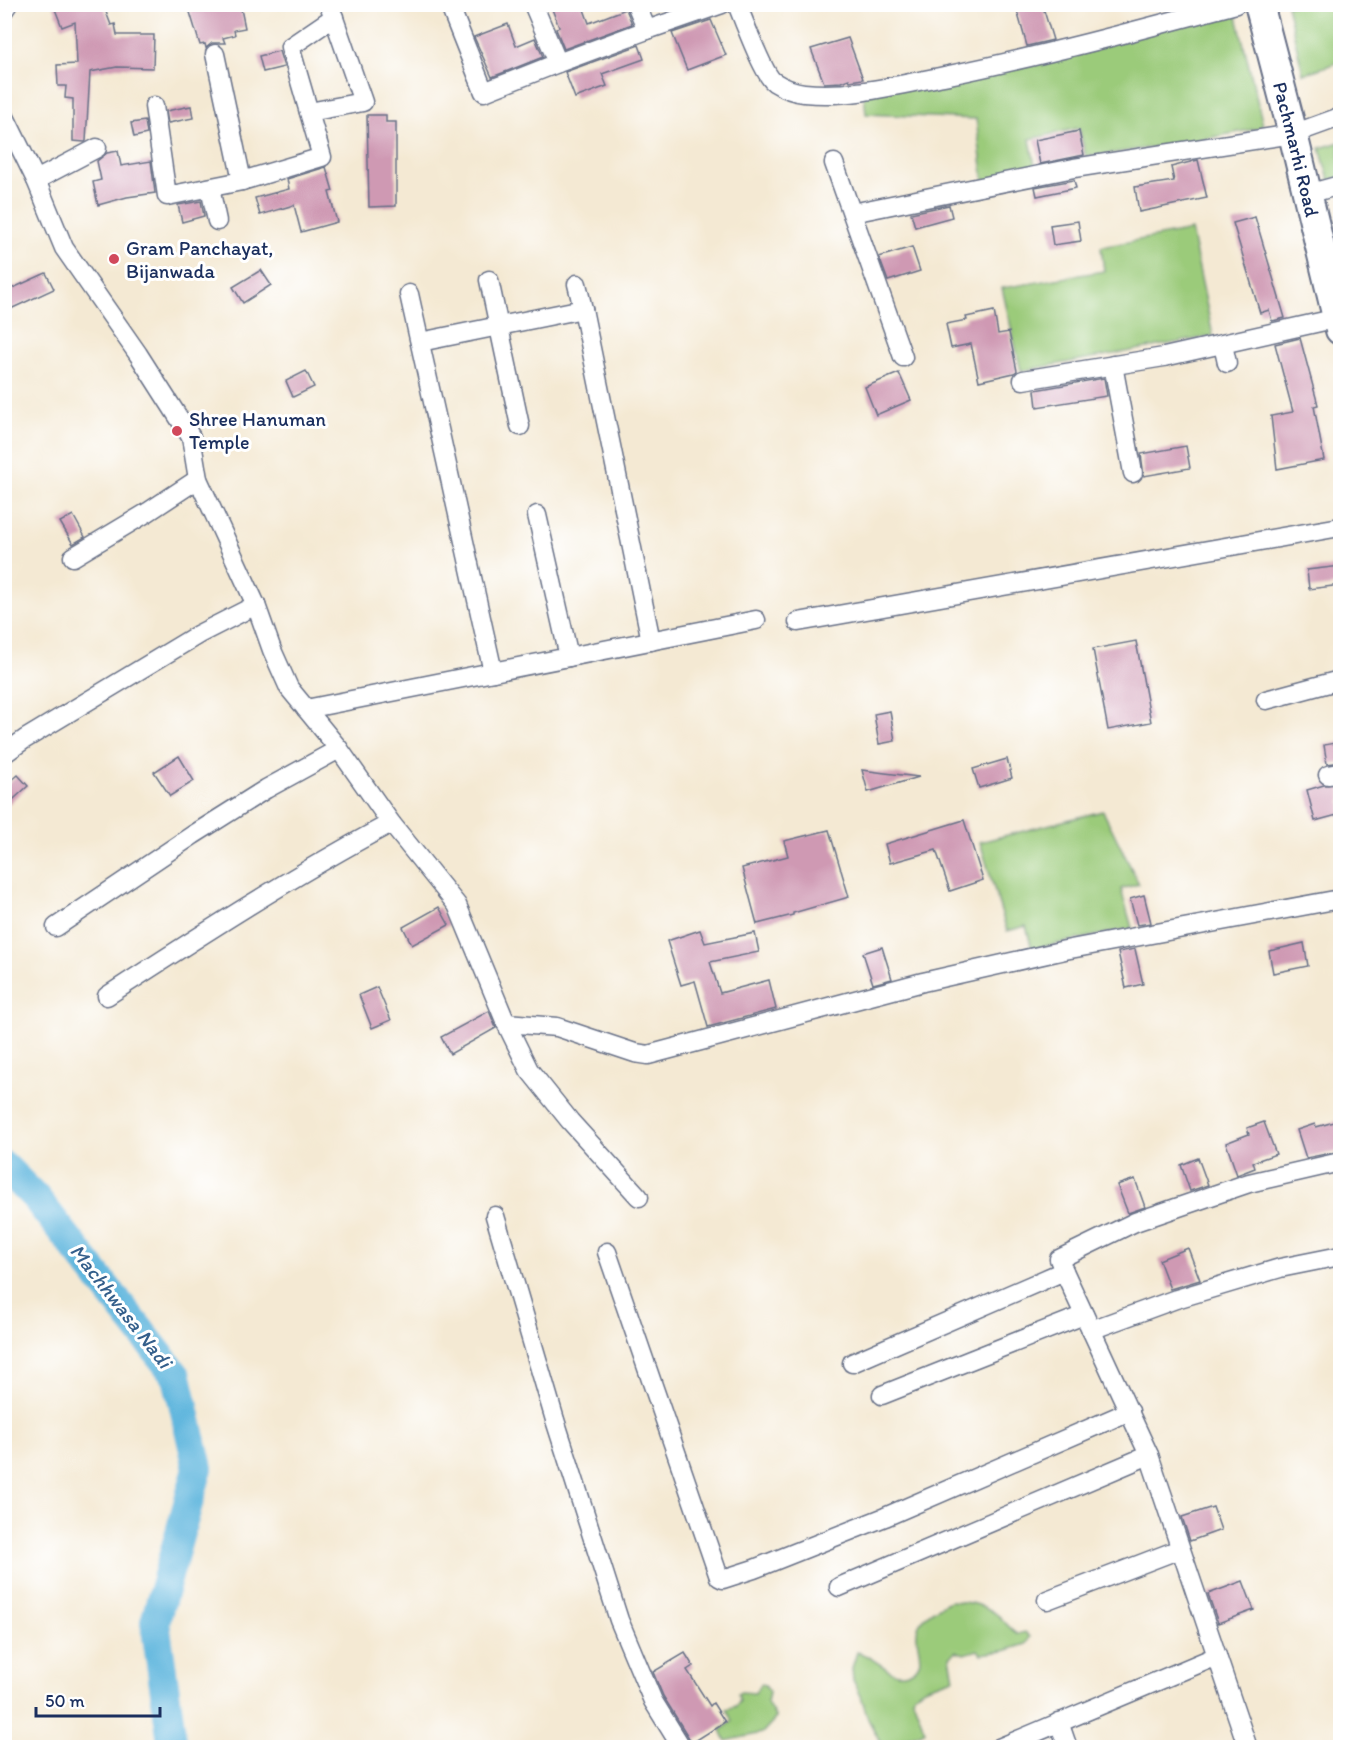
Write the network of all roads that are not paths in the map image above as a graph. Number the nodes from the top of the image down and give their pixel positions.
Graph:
1 (8, 4) edge
2 (449, 4) edge
3 (533, 4) edge
4 (636, 4) edge
5 (722, 4) edge
6 (737, 4) edge
7 (1236, 4) edge
8 (1259, 4) edge
9 (4, 10) edge
10 (332, 11) edge
11 (647, 30) junction
12 (215, 54) dead end
13 (558, 63) junction
14 (154, 106) dead end
15 (309, 112) junction
16 (4, 115) edge
17 (1341, 117) edge
18 (1293, 134) junction
19 (97, 148) dead end
20 (834, 163) dead end
21 (36, 180) junction
22 (242, 181) junction
23 (1341, 185) edge
24 (210, 188) junction
25 (1308, 194) junction
26 (852, 213) junction
27 (217, 221) dead end
28 (1332, 259) edge
29 (489, 280) dead end
30 (577, 284) dead end
31 (410, 294) dead end
32 (583, 309) junction
33 (1340, 324) edge
34 (498, 326) junction
35 (420, 342) junction
36 (1223, 345) junction
37 (903, 357) dead end
38 (1227, 363) dead end
39 (1113, 365) junction
40 (1023, 380) dead end
41 (520, 426) dead end
42 (1133, 473) dead end
43 (198, 479) junction
44 (537, 515) dead end
45 (1341, 527) edge
46 (73, 556) dead end
47 (256, 605) junction
48 (756, 620) dead end
49 (798, 622) dead end
50 (651, 641) junction
51 (569, 657) junction
52 (493, 672) junction
53 (1341, 680) edge
54 (1266, 700) dead end
55 (306, 709) junction
56 (339, 749) junction
57 (4, 754) edge
58 (391, 823) junction
59 (1341, 899) edge
60 (56, 927) dead end
61 (107, 996) dead end
62 (506, 1023) junction
63 (1341, 1162) edge
64 (639, 1197) dead end
65 (495, 1216) dead end
66 (607, 1252) dead end
67 (1341, 1256) edge
68 (1064, 1271) junction
69 (1087, 1322) junction
70 (852, 1363) dead end
71 (882, 1395) dead end
72 (1130, 1411) junction
73 (1149, 1455) junction
74 (1180, 1549) junction
75 (839, 1587) dead end
76 (1047, 1600) dead end
77 (1217, 1656) junction
78 (1059, 1722) junction
79 (1244, 1746) edge
80 (682, 1748) edge
81 (999, 1748) edge
82 (1068, 1748) edge

1 - 9 street
2 - 13 street
3 - 13 street
4 - 11 street
5 - 11 street
6 - 7 street
8 - 18 main road, Pachmarhi Road
10 - 15 street
10 - 15 street
11 - 13 street
12 - 22 street
14 - 24 street
15 - 22 street
16 - 21 street
17 - 18 street
18 - 25 main road, Pachmarhi Road
18 - 26 street
19 - 21 street
20 - 26 street
21 - 43 street
22 - 24 street
23 - 25 street
24 - 27 street
25 - 28 main road, Pachmarhi Road
26 - 37 street
28 - 33 main road, Pachmarhi Road
29 - 34 street
30 - 32 street
31 - 35 street
32 - 34 street
32 - 50 street
33 - 36 street
34 - 35 street
34 - 41 street
35 - 52 street
36 - 38 street
36 - 39 street
39 - 40 street
39 - 42 street
43 - 46 street
43 - 47 street
44 - 51 street
45 - 49 street
47 - 55 street
47 - 57 street
48 - 50 street
50 - 51 street
51 - 52 street
52 - 55 street
53 - 54 street
55 - 56 street
56 - 58 street
56 - 60 street
58 - 61 street
58 - 62 street
59 - 62 street
62 - 64 street
63 - 68 street
65 - 80 street
66 - 72 street
67 - 69 street
68 - 69 street
68 - 70 street
69 - 71 street
69 - 72 street
72 - 73 street
73 - 74 street
73 - 75 street
74 - 76 street
74 - 77 street
77 - 78 street
77 - 79 street
78 - 81 street
78 - 82 street

